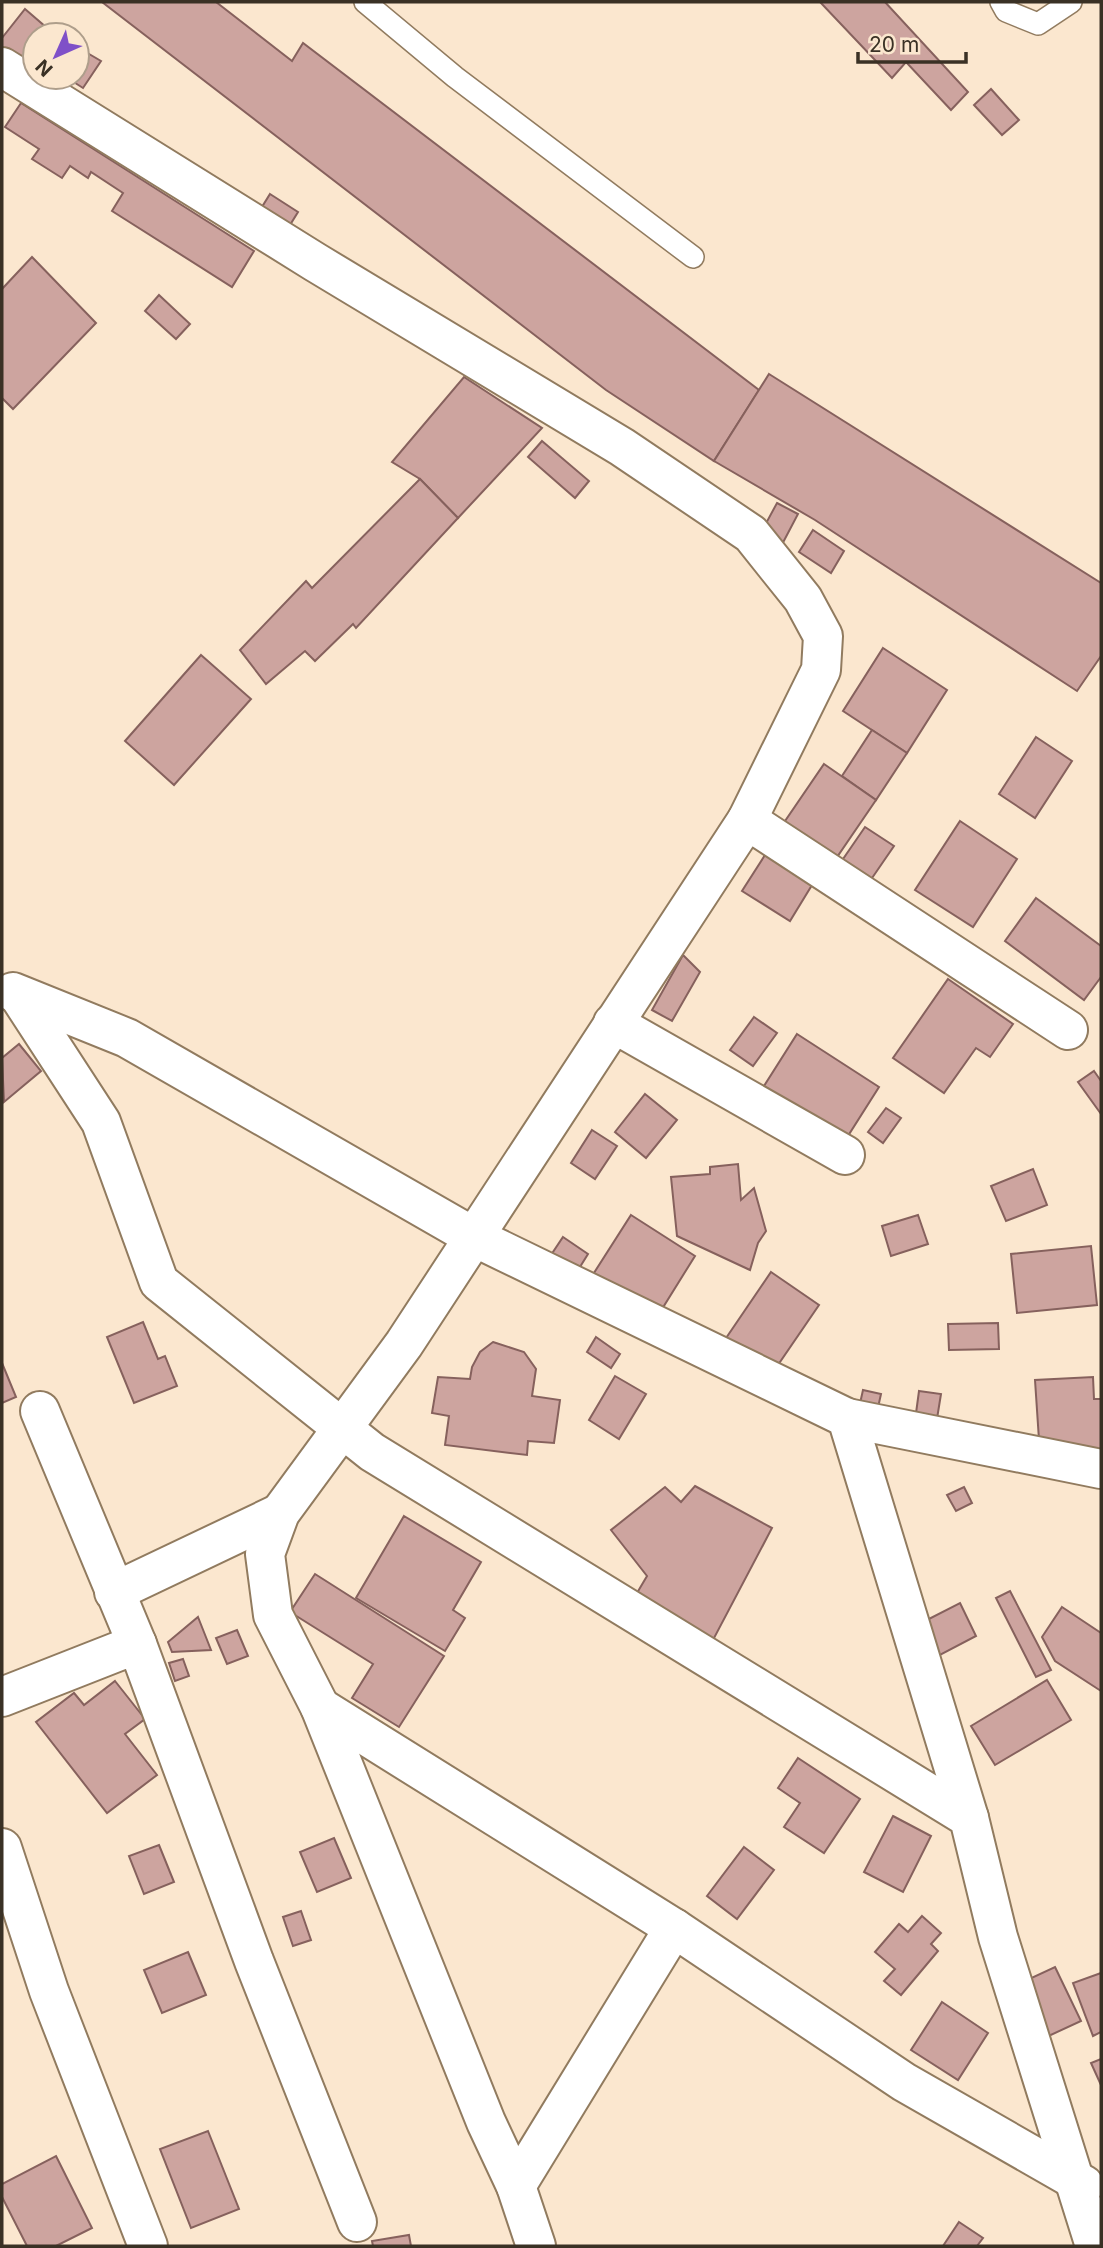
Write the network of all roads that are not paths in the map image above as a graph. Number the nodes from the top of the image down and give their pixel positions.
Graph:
1 (365, 2) edge
2 (1001, 2) edge
3 (1071, 2) edge
4 (2, 67) edge
5 (693, 257) dead end
6 (747, 820) junction
7 (10, 990) edge
8 (613, 1023) junction
9 (1068, 1030) dead end
10 (845, 1156) dead end
11 (472, 1236) junction
12 (40, 1411) dead end
13 (847, 1418) junction
14 (339, 1428) junction
15 (1101, 1469) edge
16 (280, 1513) junction
17 (114, 1592) junction
18 (137, 1644) junction
19 (2, 1697) edge
20 (320, 1707) junction
21 (969, 1818) junction
22 (2, 1847) edge
23 (674, 1928) junction
24 (516, 2186) junction
25 (1088, 2187) edge
26 (357, 2222) dead end
27 (148, 2246) edge
28 (536, 2246) edge
29 (1095, 2246) edge

1 - 5 lane
2 - 3 lane
4 - 6 street
6 - 8 street
6 - 9 street
7 - 11 street
7 - 14 street
8 - 10 street
8 - 11 street
11 - 13 street
11 - 14 street
12 - 17 street
13 - 15 street
13 - 21 street
14 - 16 street
14 - 21 street
16 - 17 street
16 - 20 street
17 - 18 street
18 - 19 street
18 - 26 street
20 - 23 street
20 - 24 street
21 - 25 street
22 - 27 street
23 - 24 street
23 - 25 street
24 - 28 street
25 - 29 street

